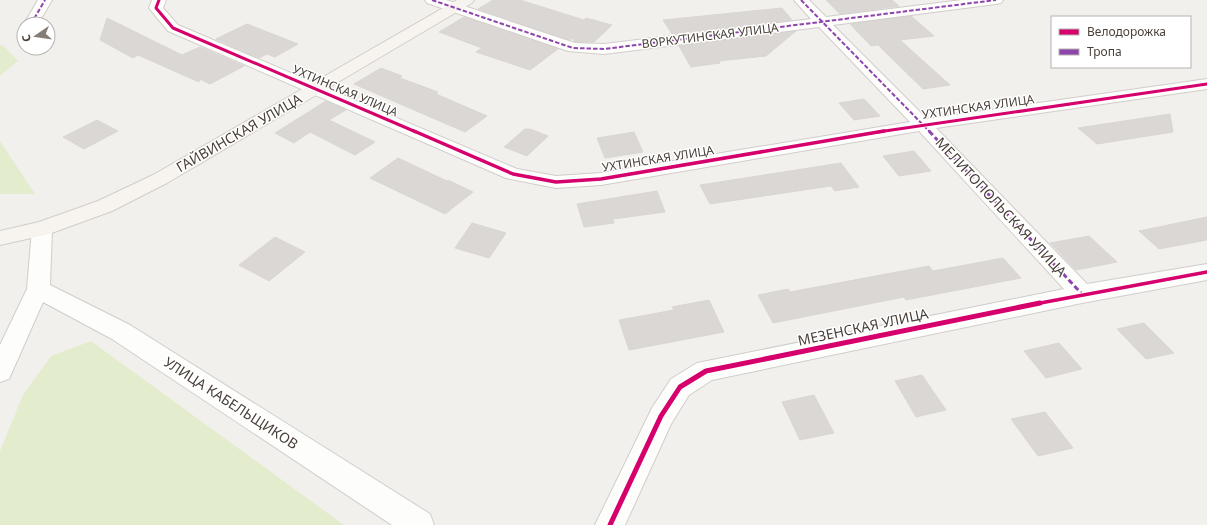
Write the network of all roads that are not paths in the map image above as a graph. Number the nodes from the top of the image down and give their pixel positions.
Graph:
1 (45, 0) edge
2 (159, 0) edge
3 (432, 0) edge
4 (801, 0) edge
5 (996, 0) edge
6 (460, 4) edge
7 (36, 16) edge
8 (822, 22) junction
9 (1207, 84) edge
10 (314, 89) junction
11 (923, 125) junction
12 (42, 229) junction
13 (0, 238) edge
14 (1207, 272) edge
15 (38, 289) junction
16 (1082, 294) junction
17 (0, 371) edge
18 (419, 525) edge
19 (610, 525) edge

1 - 7 street
2 - 10 street, УХТИНСКАЯ УЛИЦА
3 - 6 street, ВОРКУТИНСКАЯ УЛИЦА
4 - 8 street, МЕЛИТОПОЛЬСКАЯ УЛИЦА
5 - 8 street, ВОРКУТИНСКАЯ УЛИЦА
6 - 8 street, ВОРКУТИНСКАЯ УЛИЦА
6 - 10 main road, ГАЙВИНСКАЯ УЛИЦА
8 - 11 street, МЕЛИТОПОЛЬСКАЯ УЛИЦА
9 - 11 street, УХТИНСКАЯ УЛИЦА
10 - 11 street, УХТИНСКАЯ УЛИЦА
10 - 12 main road, ГАЙВИНСКАЯ УЛИЦА
11 - 16 street, МЕЛИТОПОЛЬСКАЯ УЛИЦА
12 - 13 main road, ГАЙВИНСКАЯ УЛИЦА
12 - 15 street
14 - 16 street, МЕЗЕНСКАЯ УЛИЦА
15 - 17 street
15 - 18 street, УЛИЦА КАБЕЛЬЩИКОВ
16 - 19 street, МЕЗЕНСКАЯ УЛИЦА

